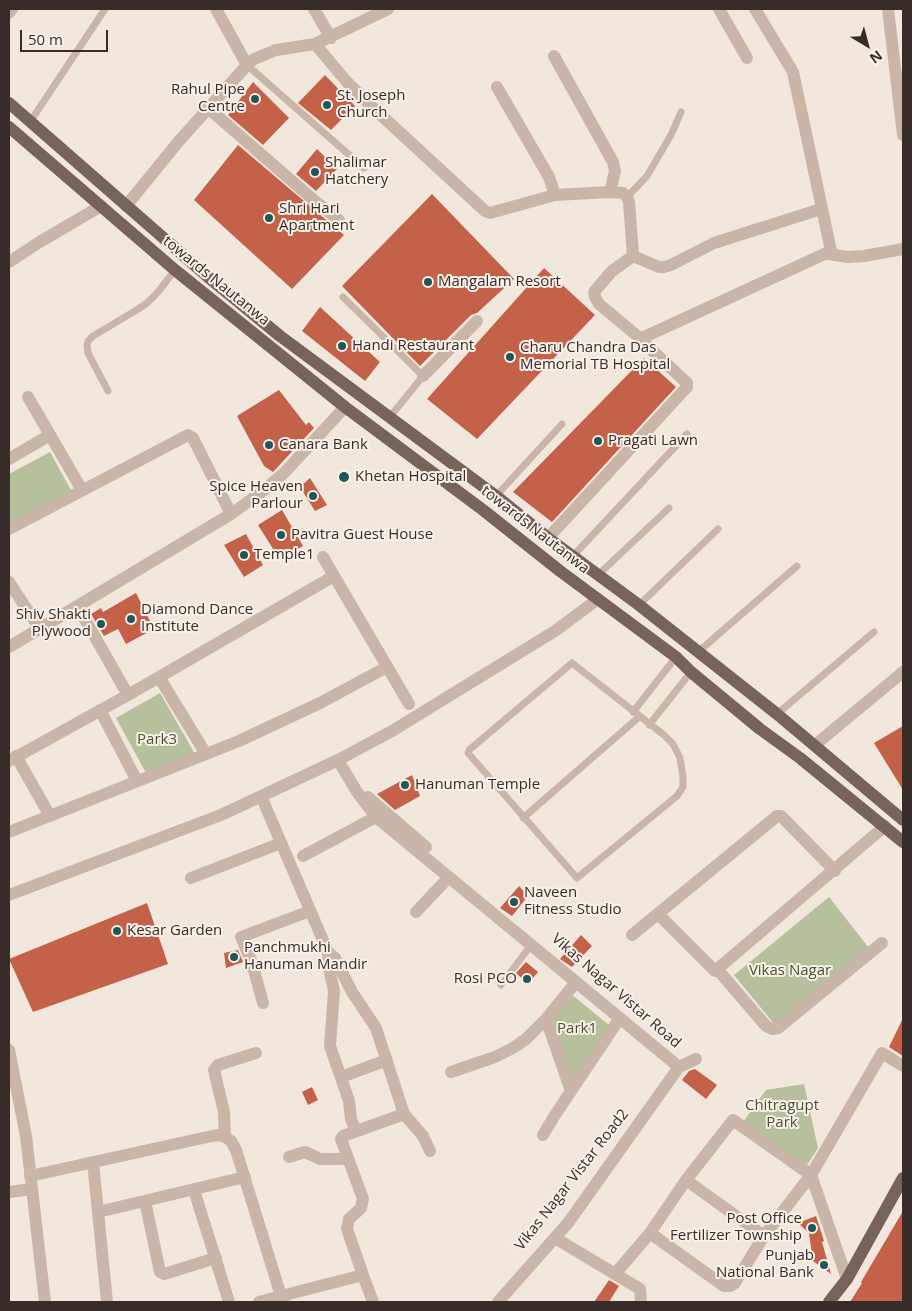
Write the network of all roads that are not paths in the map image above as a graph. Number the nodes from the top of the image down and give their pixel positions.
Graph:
1 (12, 9) edge
2 (104, 9) edge
3 (216, 9) edge
4 (314, 9) edge
5 (720, 9) edge
6 (755, 9) edge
7 (888, 9) edge
8 (381, 10) edge
9 (9, 13) edge
10 (331, 38) junction
11 (315, 44) junction
12 (554, 56) dead end
13 (747, 58) dead end
14 (247, 65) junction
15 (497, 87) dead end
16 (9, 104) edge
17 (902, 106) edge
18 (208, 108) junction
19 (681, 112) dead end
20 (30, 122) junction
21 (9, 127) edge
22 (903, 135) edge
23 (364, 168) dead end
24 (610, 192) junction
25 (555, 195) junction
26 (627, 196) junction
27 (101, 206) junction
28 (126, 206) junction
29 (821, 209) junction
30 (339, 220) dead end
31 (903, 249) edge
32 (828, 254) junction
33 (633, 256) junction
34 (9, 262) edge
35 (175, 270) junction
36 (343, 297) dead end
37 (476, 321) dead end
38 (641, 339) junction
39 (423, 376) junction
40 (108, 391) dead end
41 (28, 398) dead end
42 (345, 407) junction
43 (389, 418) junction
44 (562, 424) dead end
45 (687, 434) dead end
46 (50, 435) junction
47 (9, 459) edge
48 (82, 490) junction
49 (496, 496) junction
50 (669, 508) dead end
51 (232, 514) junction
52 (9, 528) edge
53 (718, 529) dead end
54 (548, 538) junction
55 (573, 556) junction
56 (323, 557) dead end
57 (797, 566) dead end
58 (598, 574) junction
59 (334, 576) junction
60 (9, 582) edge
61 (598, 599) junction
62 (639, 606) junction
63 (78, 607) junction
64 (40, 629) junction
65 (874, 632) dead end
66 (9, 647) edge
67 (698, 652) junction
68 (676, 657) junction
69 (387, 667) junction
70 (691, 672) junction
71 (903, 672) edge
72 (159, 676) junction
73 (128, 695) junction
74 (409, 704) dead end
75 (100, 710) junction
76 (777, 714) junction
77 (636, 715) junction
78 (650, 725) junction
79 (815, 745) junction
80 (206, 754) junction
81 (12, 758) edge
82 (338, 760) junction
83 (137, 782) junction
84 (351, 782) junction
85 (261, 796) junction
86 (50, 816) junction
87 (376, 817) junction
88 (523, 818) junction
89 (903, 820) edge
90 (885, 826) junction
91 (9, 832) edge
92 (903, 842) edge
93 (281, 843) junction
94 (303, 856) dead end
95 (834, 871) junction
96 (449, 877) junction
97 (191, 878) dead end
98 (9, 895) edge
99 (310, 911) junction
100 (416, 912) dead end
101 (658, 914) junction
102 (632, 935) dead end
103 (882, 943) dead end
104 (531, 945) junction
105 (328, 952) junction
106 (718, 970) junction
107 (576, 982) junction
108 (502, 985) dead end
109 (263, 1003) dead end
110 (620, 1018) junction
111 (546, 1019) junction
112 (9, 1050) edge
113 (256, 1053) dead end
114 (696, 1059) dead end
115 (387, 1060) junction
116 (903, 1066) edge
117 (10, 1069) edge
118 (676, 1071) junction
119 (451, 1072) dead end
120 (341, 1077) junction
121 (571, 1091) junction
122 (404, 1114) junction
123 (356, 1131) junction
124 (544, 1135) dead end
125 (225, 1137) junction
126 (430, 1151) dead end
127 (290, 1157) dead end
128 (348, 1158) junction
129 (93, 1162) junction
130 (811, 1175) junction
131 (30, 1176) junction
132 (245, 1177) junction
133 (903, 1178) edge
134 (686, 1180) junction
135 (32, 1189) junction
136 (194, 1190) junction
137 (9, 1192) edge
138 (146, 1201) junction
139 (98, 1212) junction
140 (650, 1232) junction
141 (764, 1236) junction
142 (555, 1238) junction
143 (216, 1258) junction
144 (363, 1274) junction
145 (615, 1274) junction
146 (847, 1279) junction
147 (282, 1299) edge
148 (498, 1301) edge
149 (45, 1302) edge
150 (107, 1302) edge
151 (229, 1302) edge
152 (259, 1302) edge
153 (373, 1302) edge
154 (641, 1302) edge
155 (830, 1302) edge

1 - 9 street
2 - 20 lane
3 - 14 street
4 - 10 street
5 - 13 street
6 - 29 street
7 - 17 street
8 - 10 street
10 - 11 street
11 - 14 street
11 - 25 street
12 - 24 street
14 - 18 street
14 - 23 lane
15 - 25 street
16 - 20 main road
17 - 22 street
18 - 28 street
18 - 30 street
19 - 26 lane
20 - 28 main road
21 - 27 main road, towards Nautanwa
24 - 25 street
24 - 26 street
26 - 33 street
27 - 34 street
27 - 35 main road, towards Nautanwa
28 - 43 main road
29 - 32 street
29 - 33 street
31 - 32 street
32 - 38 street
33 - 38 street
35 - 40 lane
35 - 42 main road, towards Nautanwa
36 - 39 lane
37 - 39 street
38 - 54 street
39 - 43 lane
41 - 46 street
42 - 51 street
42 - 61 main road, towards Nautanwa
43 - 49 main road
44 - 49 lane
45 - 55 lane
46 - 47 street
46 - 48 street
48 - 51 street
48 - 52 street
49 - 54 main road
50 - 58 lane
51 - 63 street
53 - 62 lane
54 - 55 main road
55 - 58 main road
56 - 59 street
57 - 67 lane
58 - 62 main road
59 - 69 street
59 - 72 street
60 - 64 street
61 - 68 main road, towards Nautanwa
61 - 82 street
62 - 67 main road
63 - 64 street
63 - 73 street
64 - 66 street
65 - 76 lane
67 - 76 main road
68 - 70 main road, towards Nautanwa
68 - 77 lane
69 - 74 street
69 - 80 street
70 - 78 lane
70 - 90 main road, towards Nautanwa
71 - 79 street
72 - 73 street
72 - 80 street
73 - 75 street
75 - 81 street
75 - 83 street
76 - 79 main road
77 - 78 lane
77 - 88 lane
77 - 88 lane
78 - 88 lane
79 - 89 main road
80 - 83 street
81 - 86 street
82 - 84 street
82 - 85 street
83 - 86 street
84 - 87 street
84 - 118 street, Vikas Nagar Vistar Road
85 - 93 street
85 - 98 street
86 - 91 street
87 - 94 street
87 - 96 street
90 - 92 main road, towards Nautanwa
90 - 95 street
93 - 97 street
93 - 99 street
95 - 101 street
95 - 106 street
96 - 100 street
96 - 104 street
99 - 105 street
99 - 109 street
101 - 102 street
101 - 106 street
103 - 106 street
104 - 107 street
104 - 108 lane
105 - 115 street
105 - 120 street
107 - 110 street
107 - 111 street
110 - 118 street
110 - 121 street
111 - 119 street
111 - 121 street
112 - 117 street
113 - 125 street
114 - 118 street
115 - 120 street
115 - 122 street
116 - 130 street
117 - 131 street
118 - 142 street
118 - 148 street, Vikas Nagar Vistar Road2
120 - 123 street
121 - 124 street
122 - 123 street
122 - 126 street
123 - 128 street
125 - 129 street
125 - 132 street
127 - 128 street
128 - 144 street
129 - 131 street
129 - 139 street
130 - 134 street
130 - 141 street
130 - 146 street
131 - 135 street
132 - 136 street
132 - 147 street
133 - 146 main road
134 - 140 street
134 - 141 street
135 - 137 street
135 - 149 street
136 - 138 street
136 - 143 street
138 - 139 street
138 - 143 street
139 - 150 street
140 - 141 street
140 - 145 street
142 - 145 street
142 - 148 street
143 - 151 street
144 - 147 street
144 - 153 street
145 - 154 street
146 - 155 main road
147 - 152 street

